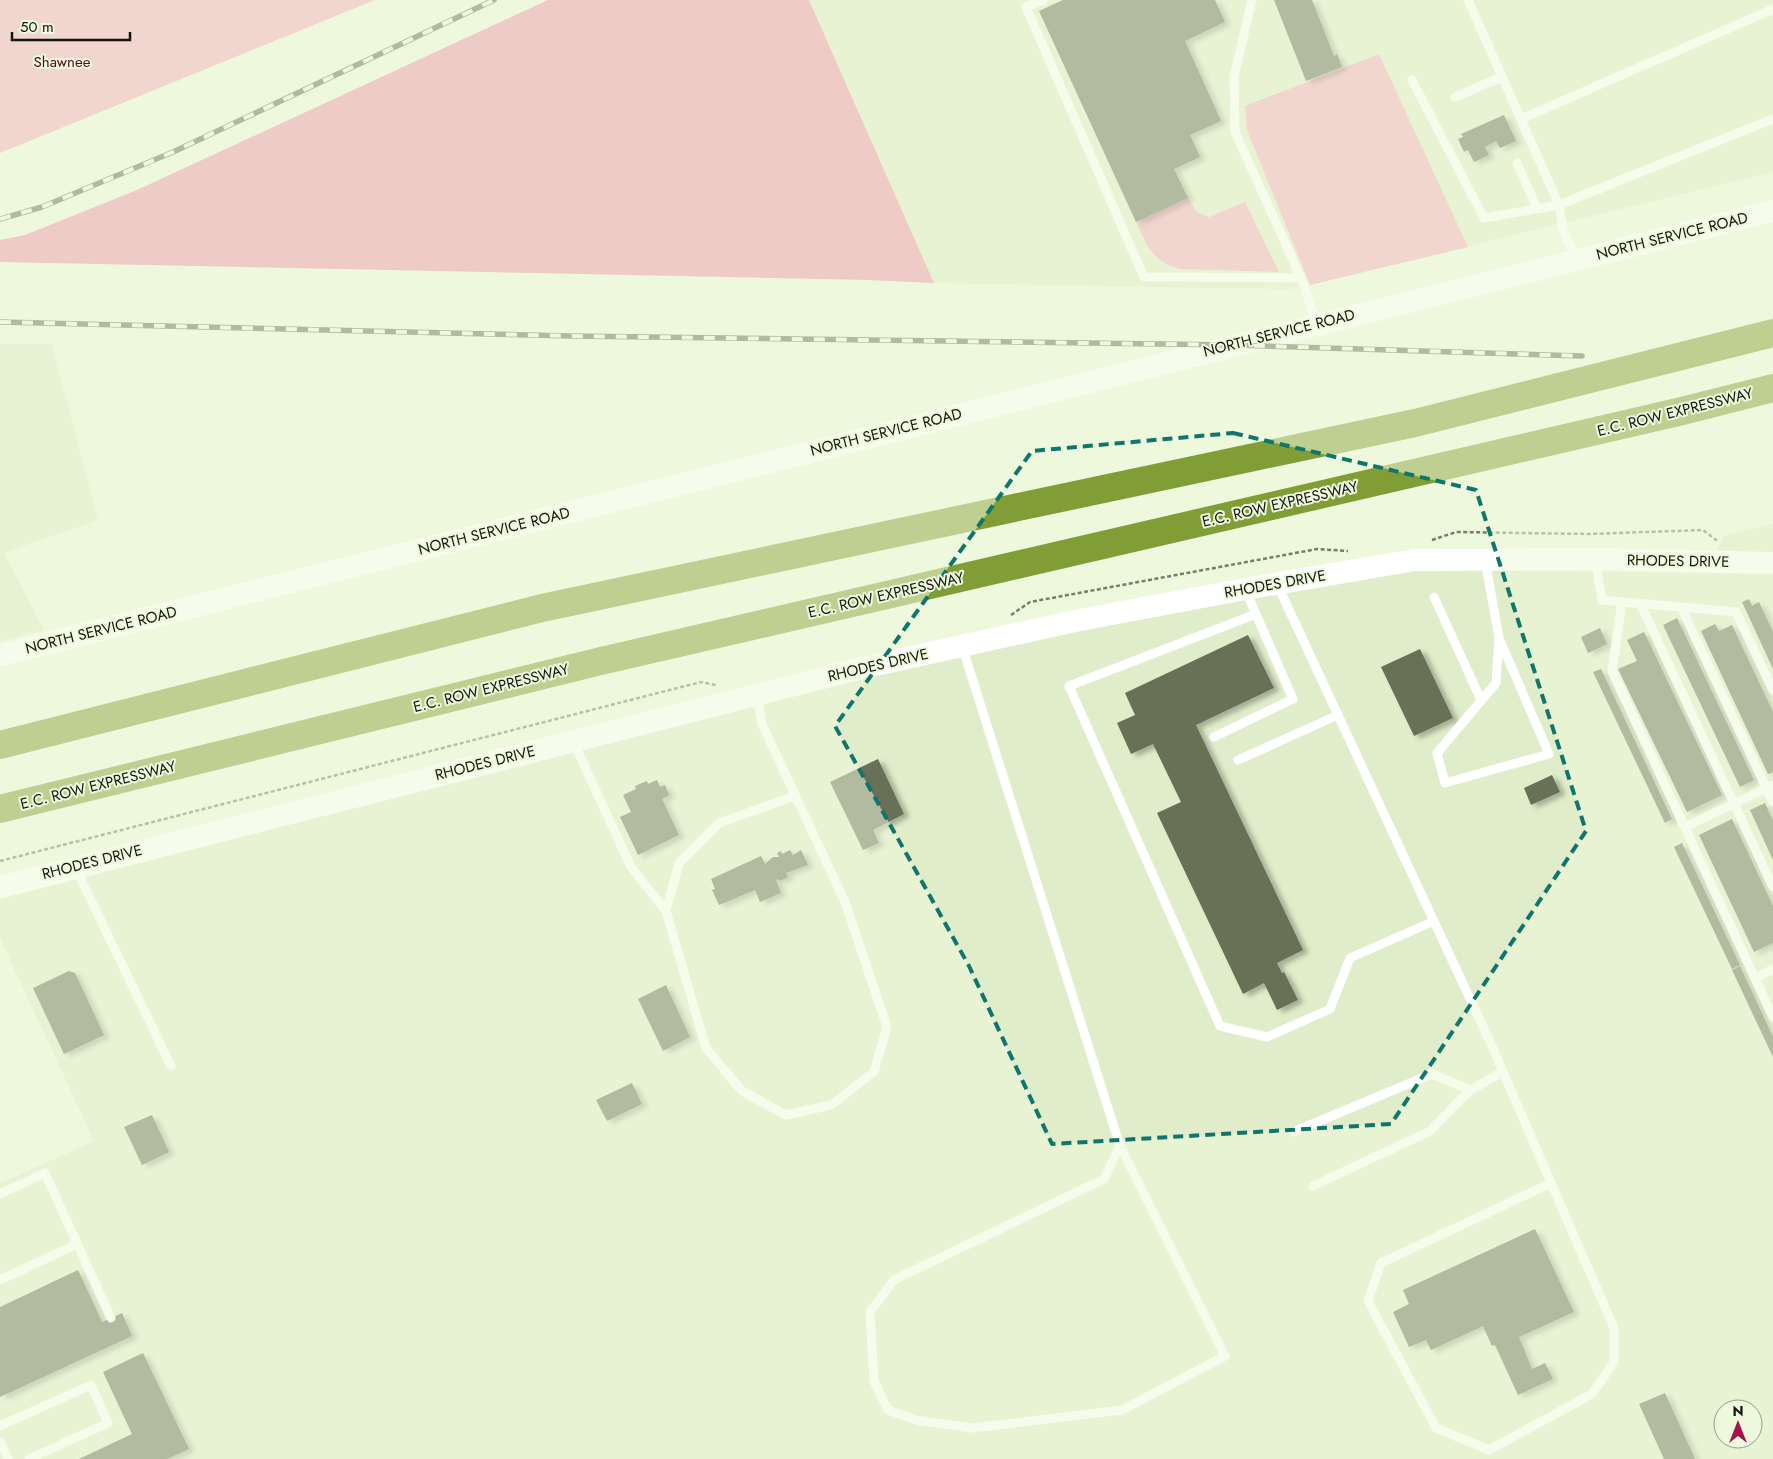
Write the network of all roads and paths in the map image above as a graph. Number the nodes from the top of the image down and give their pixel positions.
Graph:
1 (1044, 0) edge
2 (1252, 0) edge
3 (1468, 0) edge
4 (1773, 9) edge
5 (1502, 77) junction
6 (1412, 80) dead end
7 (1455, 97) dead end
8 (1521, 119) junction
9 (1773, 119) edge
10 (1517, 162) dead end
11 (1559, 205) junction
12 (1537, 208) junction
13 (1773, 211) edge
14 (1576, 259) junction
15 (1301, 278) junction
16 (1317, 324) junction
17 (1773, 333) edge
18 (1773, 388) edge
19 (1596, 559) junction
20 (1485, 560) junction
21 (1773, 563) edge
22 (1277, 584) junction
23 (1245, 589) junction
24 (1434, 597) dead end
25 (1622, 602) junction
26 (1640, 603) junction
27 (1681, 607) junction
28 (1256, 614) junction
29 (1499, 638) junction
30 (962, 646) junction
31 (0, 655) edge
32 (723, 687) dead end
33 (1773, 690) edge
34 (757, 694) junction
35 (1481, 700) junction
36 (1338, 715) junction
37 (1214, 737) dead end
38 (573, 741) junction
39 (0, 745) edge
40 (1238, 760) dead end
41 (1770, 786) edge
42 (795, 796) junction
43 (1773, 802) edge
44 (1734, 804) junction
45 (0, 809) edge
46 (1685, 827) junction
47 (0, 861) edge
48 (75, 867) junction
49 (0, 887) edge
50 (1773, 887) edge
51 (666, 910) junction
52 (1434, 921) junction
53 (1773, 969) edge
54 (1755, 978) junction
55 (1773, 1017) edge
56 (171, 1066) dead end
57 (1504, 1072) junction
58 (1470, 1090) junction
59 (1293, 1132) dead end
60 (1120, 1146) junction
61 (1551, 1183) junction
62 (1313, 1186) dead end
63 (0, 1194) edge
64 (77, 1244) junction
65 (0, 1280) edge
66 (111, 1318) dead end
67 (0, 1426) edge
68 (0, 1442) edge
69 (8, 1459) edge
70 (28, 1459) edge

1 - 15 lane
2 - 15 lane
3 - 5 lane
4 - 8 lane
5 - 7 lane
5 - 8 lane
6 - 12 lane
8 - 11 lane
9 - 11 lane
10 - 12 lane
11 - 12 lane
11 - 14 lane
13 - 14 street, NORTH SERVICE ROAD
14 - 16 street, NORTH SERVICE ROAD
15 - 16 lane
16 - 31 street, NORTH SERVICE ROAD
17 - 39 highway
18 - 45 highway, E.C. ROW EXPRESSWAY
19 - 20 street, RHODES DRIVE
19 - 21 street, RHODES DRIVE
19 - 25 lane
20 - 22 street, RHODES DRIVE
20 - 29 lane
22 - 23 street, RHODES DRIVE
22 - 36 lane
23 - 28 lane
23 - 30 street, RHODES DRIVE
24 - 35 lane
25 - 26 lane
25 - 46 lane
26 - 27 lane
26 - 44 lane
27 - 33 lane
27 - 41 lane
28 - 37 lane
28 - 52 lane
29 - 35 lane
29 - 35 lane
30 - 34 street, RHODES DRIVE
30 - 60 lane
32 - 47 path
34 - 38 street, RHODES DRIVE
34 - 42 lane
36 - 40 lane
36 - 52 lane
38 - 48 street, RHODES DRIVE
38 - 51 lane
41 - 43 lane
41 - 44 lane
42 - 51 lane
42 - 51 lane
44 - 46 lane
44 - 50 lane
46 - 54 lane
48 - 49 street, RHODES DRIVE
48 - 56 lane
52 - 57 lane
53 - 54 lane
54 - 55 lane
57 - 58 lane
57 - 61 lane
58 - 59 lane
58 - 62 lane
60 - 60 lane
61 - 61 lane
63 - 64 lane
64 - 65 lane
64 - 66 lane
67 - 70 lane
68 - 69 lane

